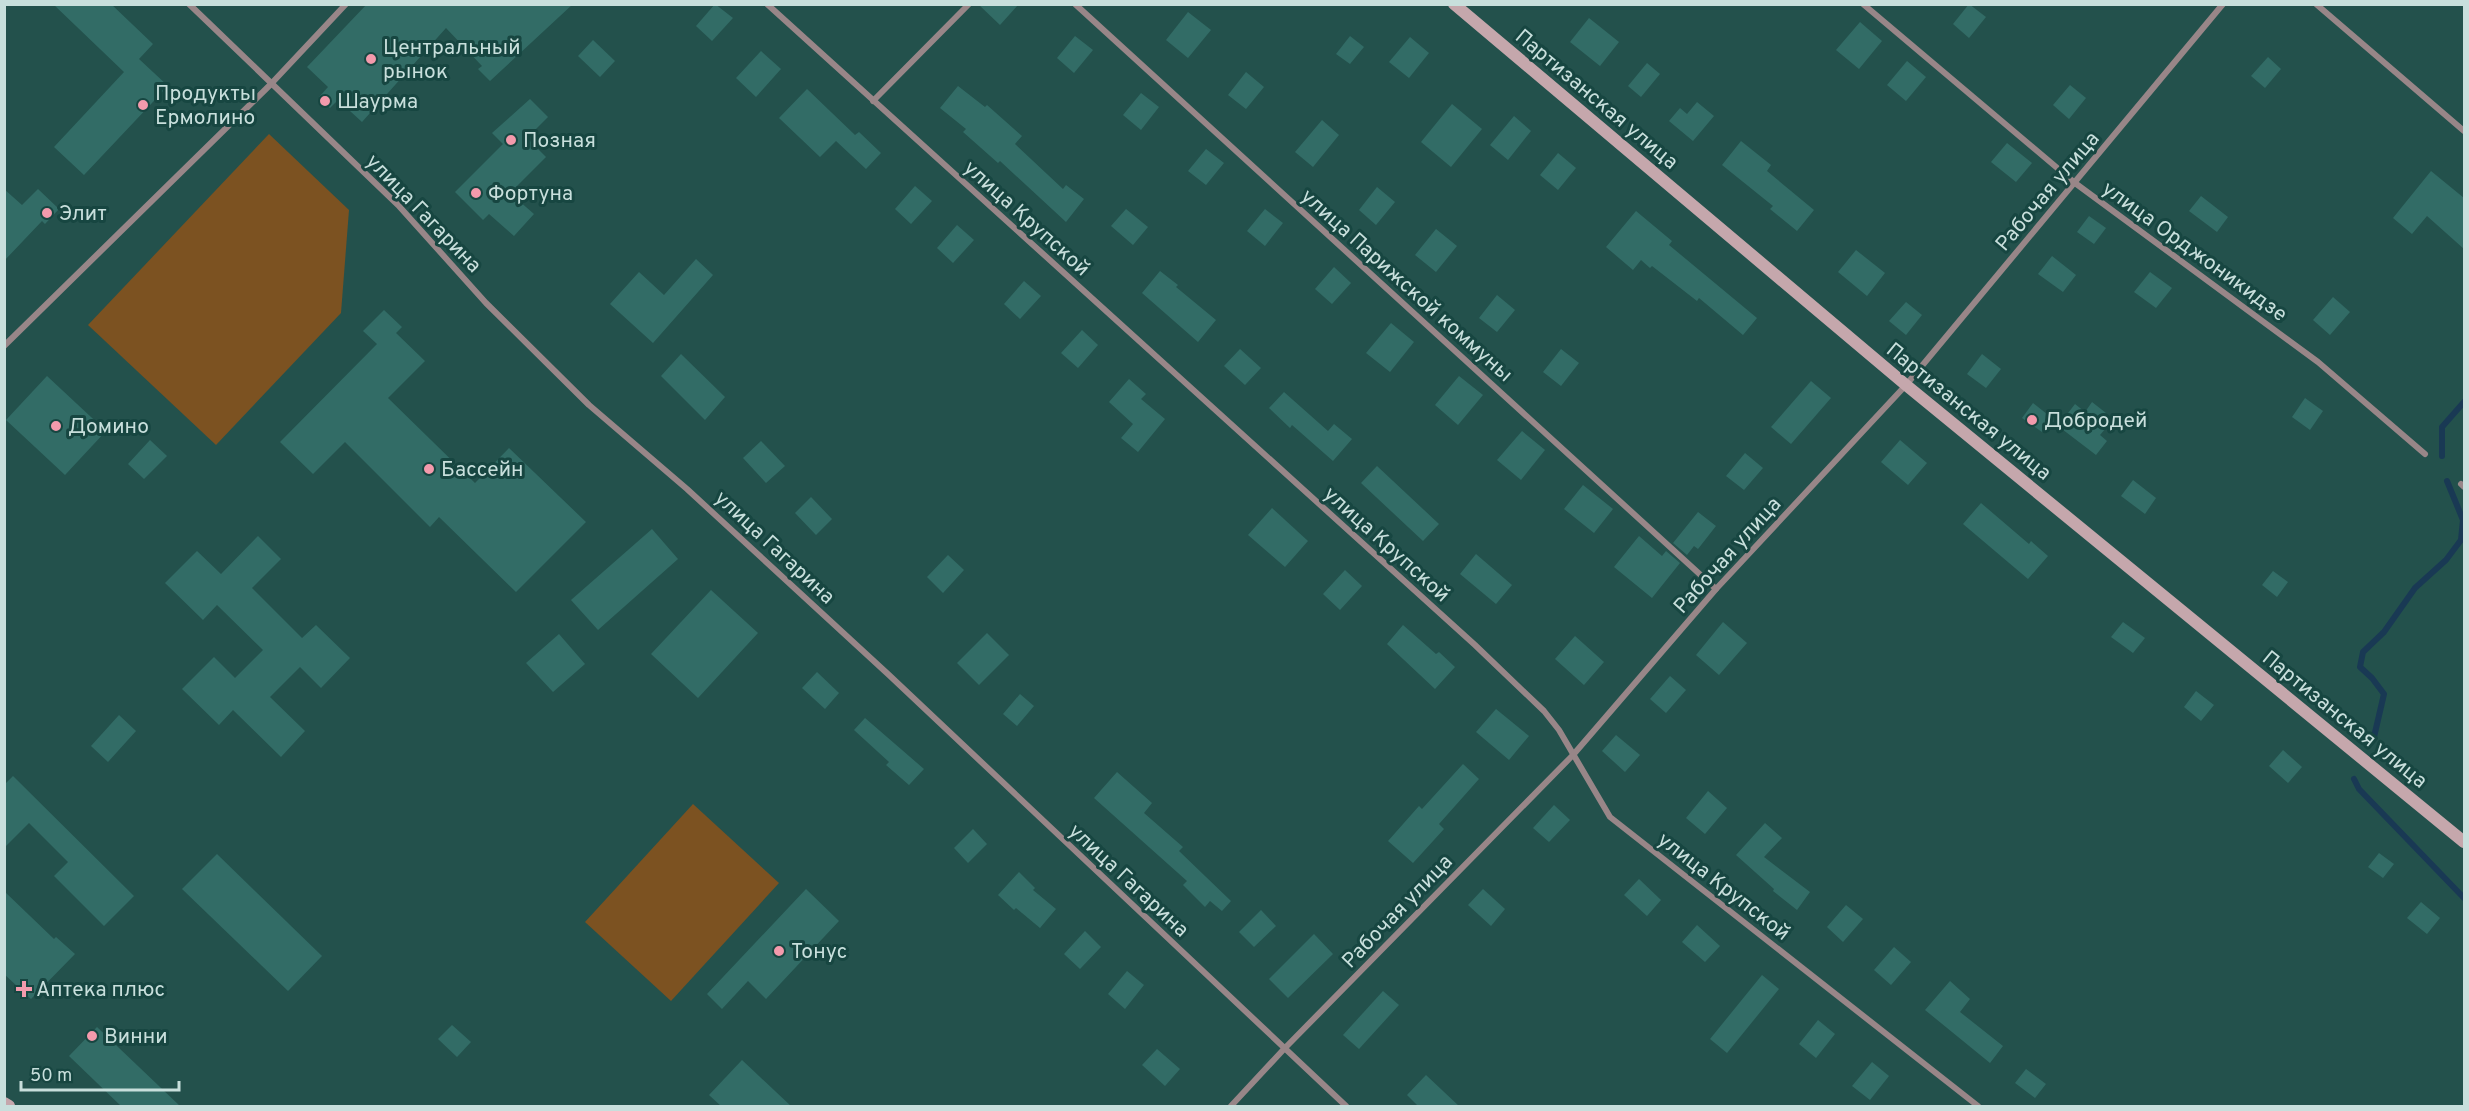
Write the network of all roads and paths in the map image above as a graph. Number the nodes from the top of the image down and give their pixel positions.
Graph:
1 (189, 4) edge
2 (346, 4) edge
3 (767, 4) edge
4 (969, 4) edge
5 (1075, 4) edge
6 (1454, 4) edge
7 (1863, 4) edge
8 (2223, 4) edge
9 (2316, 4) edge
10 (270, 85) junction
11 (873, 101) junction
12 (2464, 131) edge
13 (2075, 183) junction
14 (4, 346) edge
15 (1906, 385) junction
16 (2425, 454) dead end
17 (1716, 589) junction
18 (1573, 755) junction
19 (2464, 842) edge
20 (1284, 1049) junction
21 (4, 1103) edge
22 (9, 1107) edge
23 (1231, 1107) edge
24 (1346, 1107) edge
25 (1978, 1107) edge

1 - 10 street, улица Гагарина
2 - 10 street
3 - 11 street, улица Крупской
4 - 11 street
5 - 17 street, улица Парижской коммуны
6 - 15 main road, Партизанская улица
7 - 13 street, улица Орджоникидзе
8 - 13 street, Рабочая улица
9 - 12 street
10 - 14 street
10 - 20 street, улица Гагарина
11 - 18 street, улица Крупской
13 - 15 street, Рабочая улица
13 - 16 street, улица Орджоникидзе
15 - 17 street, Рабочая улица
15 - 19 main road, Партизанская улица
17 - 18 street, Рабочая улица
18 - 20 street, Рабочая улица
18 - 25 street, улица Крупской
20 - 23 street, Рабочая улица
20 - 24 street, улица Гагарина
21 - 22 main road

